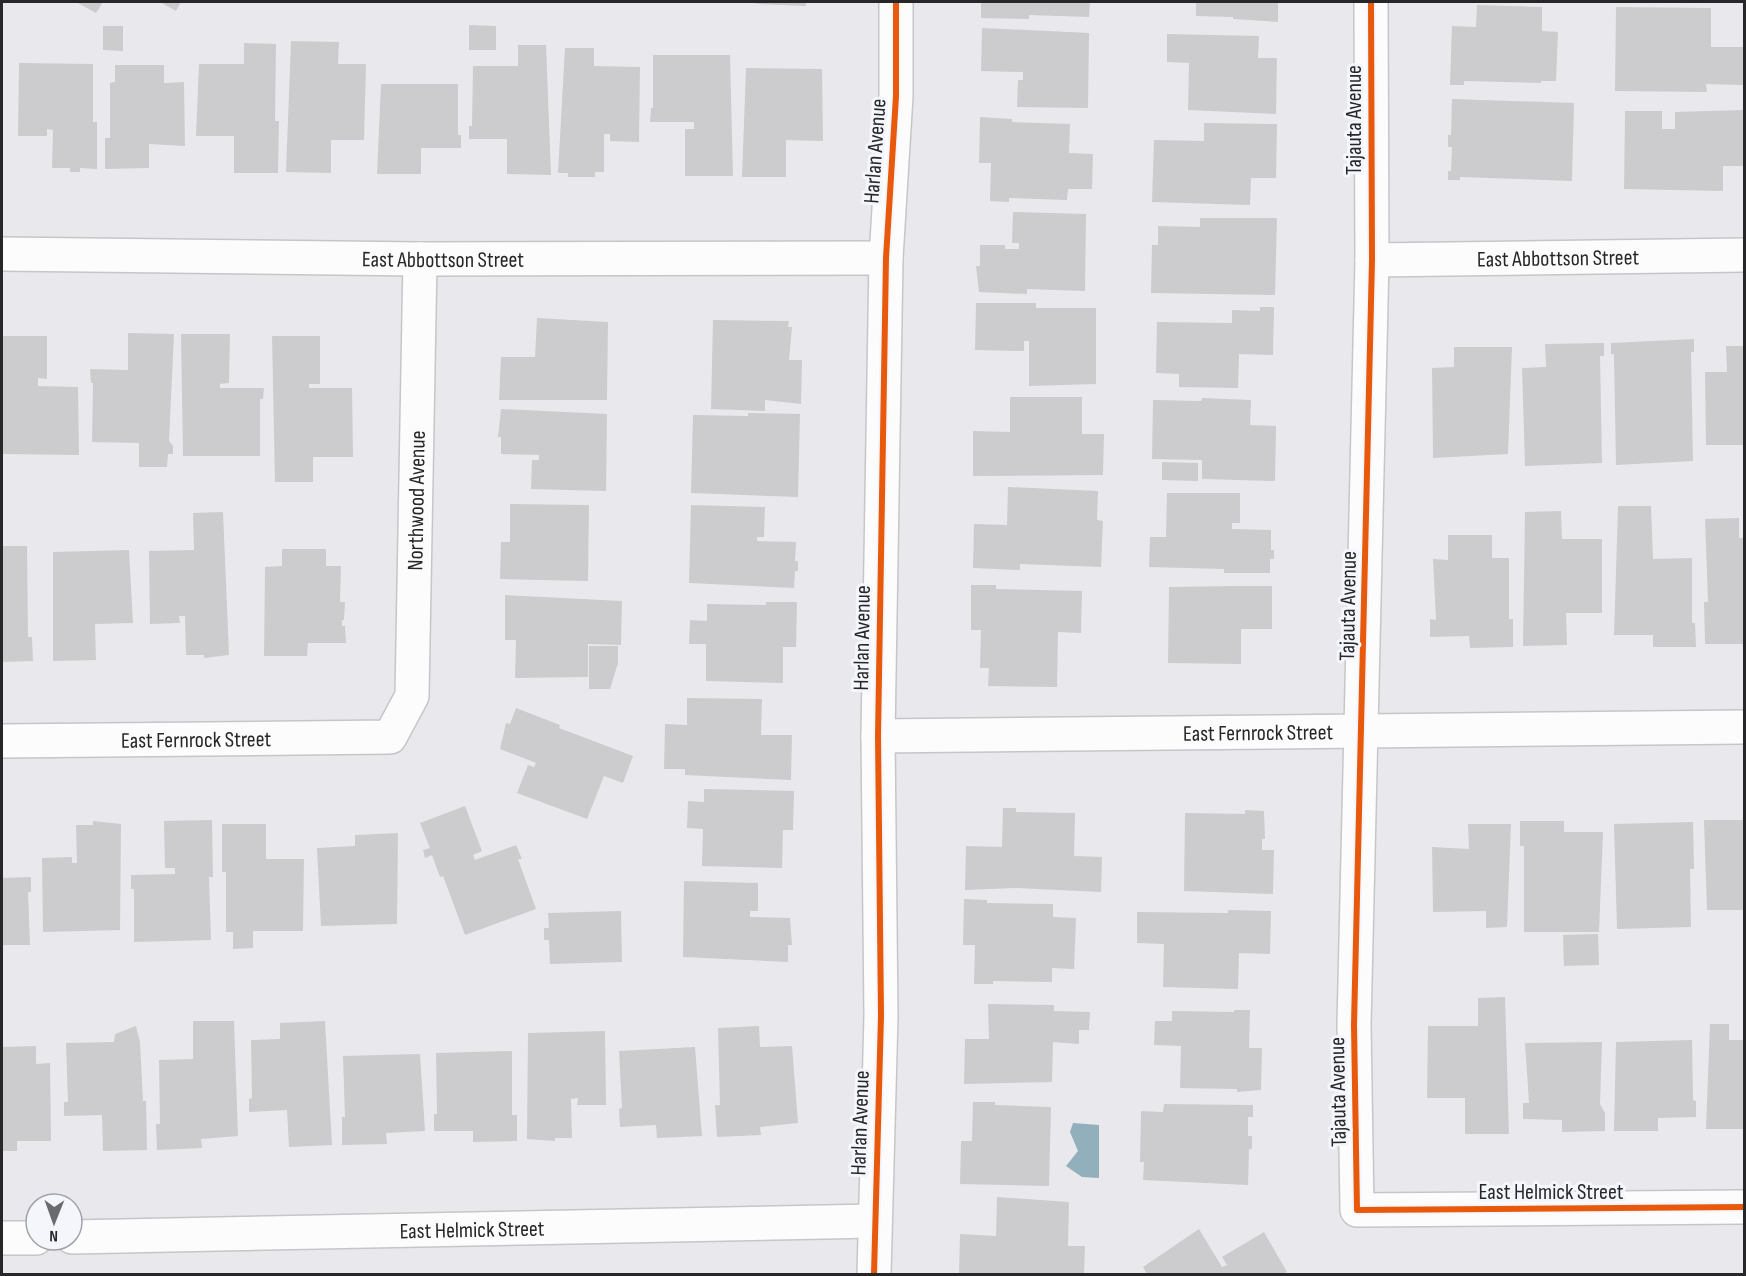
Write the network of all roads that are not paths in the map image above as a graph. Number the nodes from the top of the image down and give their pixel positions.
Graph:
1 (896, 2) edge
2 (1371, 2) edge
3 (2, 254) edge
4 (1744, 255) edge
5 (886, 258) junction
6 (420, 259) junction
7 (1372, 260) junction
8 (1744, 727) edge
9 (1362, 730) junction
10 (878, 736) junction
11 (390, 737) joint
12 (2, 741) edge
13 (1744, 1207) edge
14 (1357, 1210) joint
15 (874, 1221) junction
16 (84, 1237) edge
17 (2, 1238) edge
18 (24, 1238) edge
19 (874, 1275) edge

1 - 5 street, Harlan Avenue
2 - 7 street, Tajauta Avenue
3 - 6 street, East Abbottson Street
4 - 7 street, East Abbottson Street
5 - 6 street, East Abbottson Street
5 - 10 street, Harlan Avenue
6 - 11 street, Northwood Avenue
7 - 9 street, Tajauta Avenue
8 - 9 street, East Fernrock Street
9 - 10 street, East Fernrock Street
9 - 14 street, Tajauta Avenue
10 - 15 street, Harlan Avenue
11 - 12 street, East Fernrock Street
13 - 14 street, East Helmick Street
15 - 16 street, East Helmick Street
15 - 19 street, Harlan Avenue
17 - 18 street

